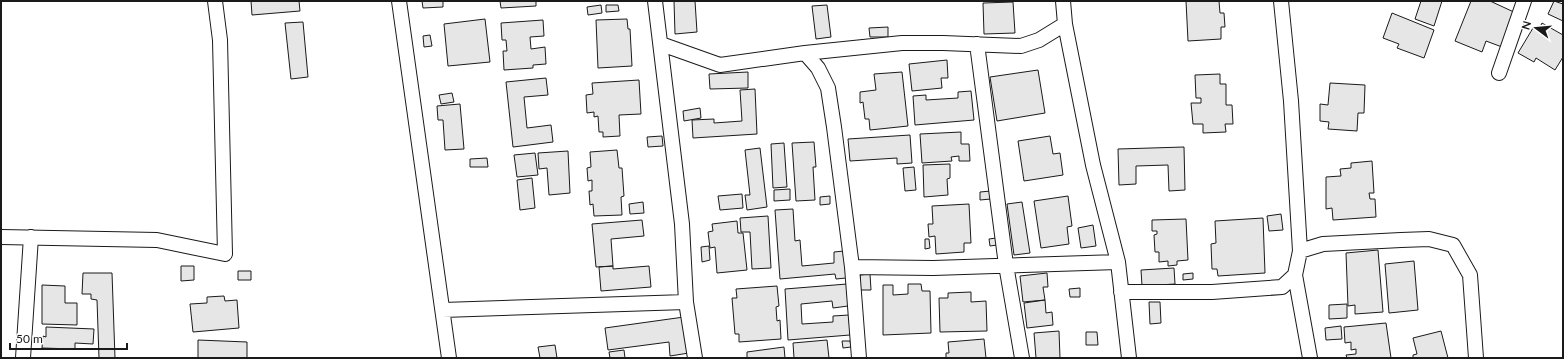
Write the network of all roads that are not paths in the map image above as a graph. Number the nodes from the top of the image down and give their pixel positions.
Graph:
1 (215, 1) edge
2 (399, 1) edge
3 (655, 1) edge
4 (1062, 1) edge
5 (1281, 1) edge
6 (1524, 1) edge
7 (1065, 24) junction
8 (661, 44) junction
9 (977, 44) junction
10 (805, 52) junction
11 (1499, 73) dead end
12 (1, 237) edge
13 (32, 237) junction
14 (1300, 251) junction
15 (1118, 262) junction
16 (1006, 265) junction
17 (852, 267) junction
18 (1295, 275) junction
19 (1121, 292) junction
20 (686, 302) junction
21 (442, 310) junction
22 (24, 358) edge
23 (449, 358) edge
24 (695, 358) edge
25 (859, 358) edge
26 (1022, 358) edge
27 (1129, 358) edge
28 (1310, 358) edge
29 (1476, 358) edge

1 - 13 street
2 - 21 street
3 - 8 street
4 - 7 street
5 - 14 street
6 - 11 street
7 - 9 street
7 - 15 street
8 - 10 street
8 - 20 street
9 - 10 street
9 - 16 street
10 - 17 street
12 - 13 street
13 - 22 street
14 - 18 street
14 - 29 street
15 - 16 street
15 - 19 street
16 - 17 street
16 - 26 street
17 - 25 street
18 - 19 street
18 - 28 street
19 - 27 street
20 - 21 street
20 - 24 street
21 - 23 street

